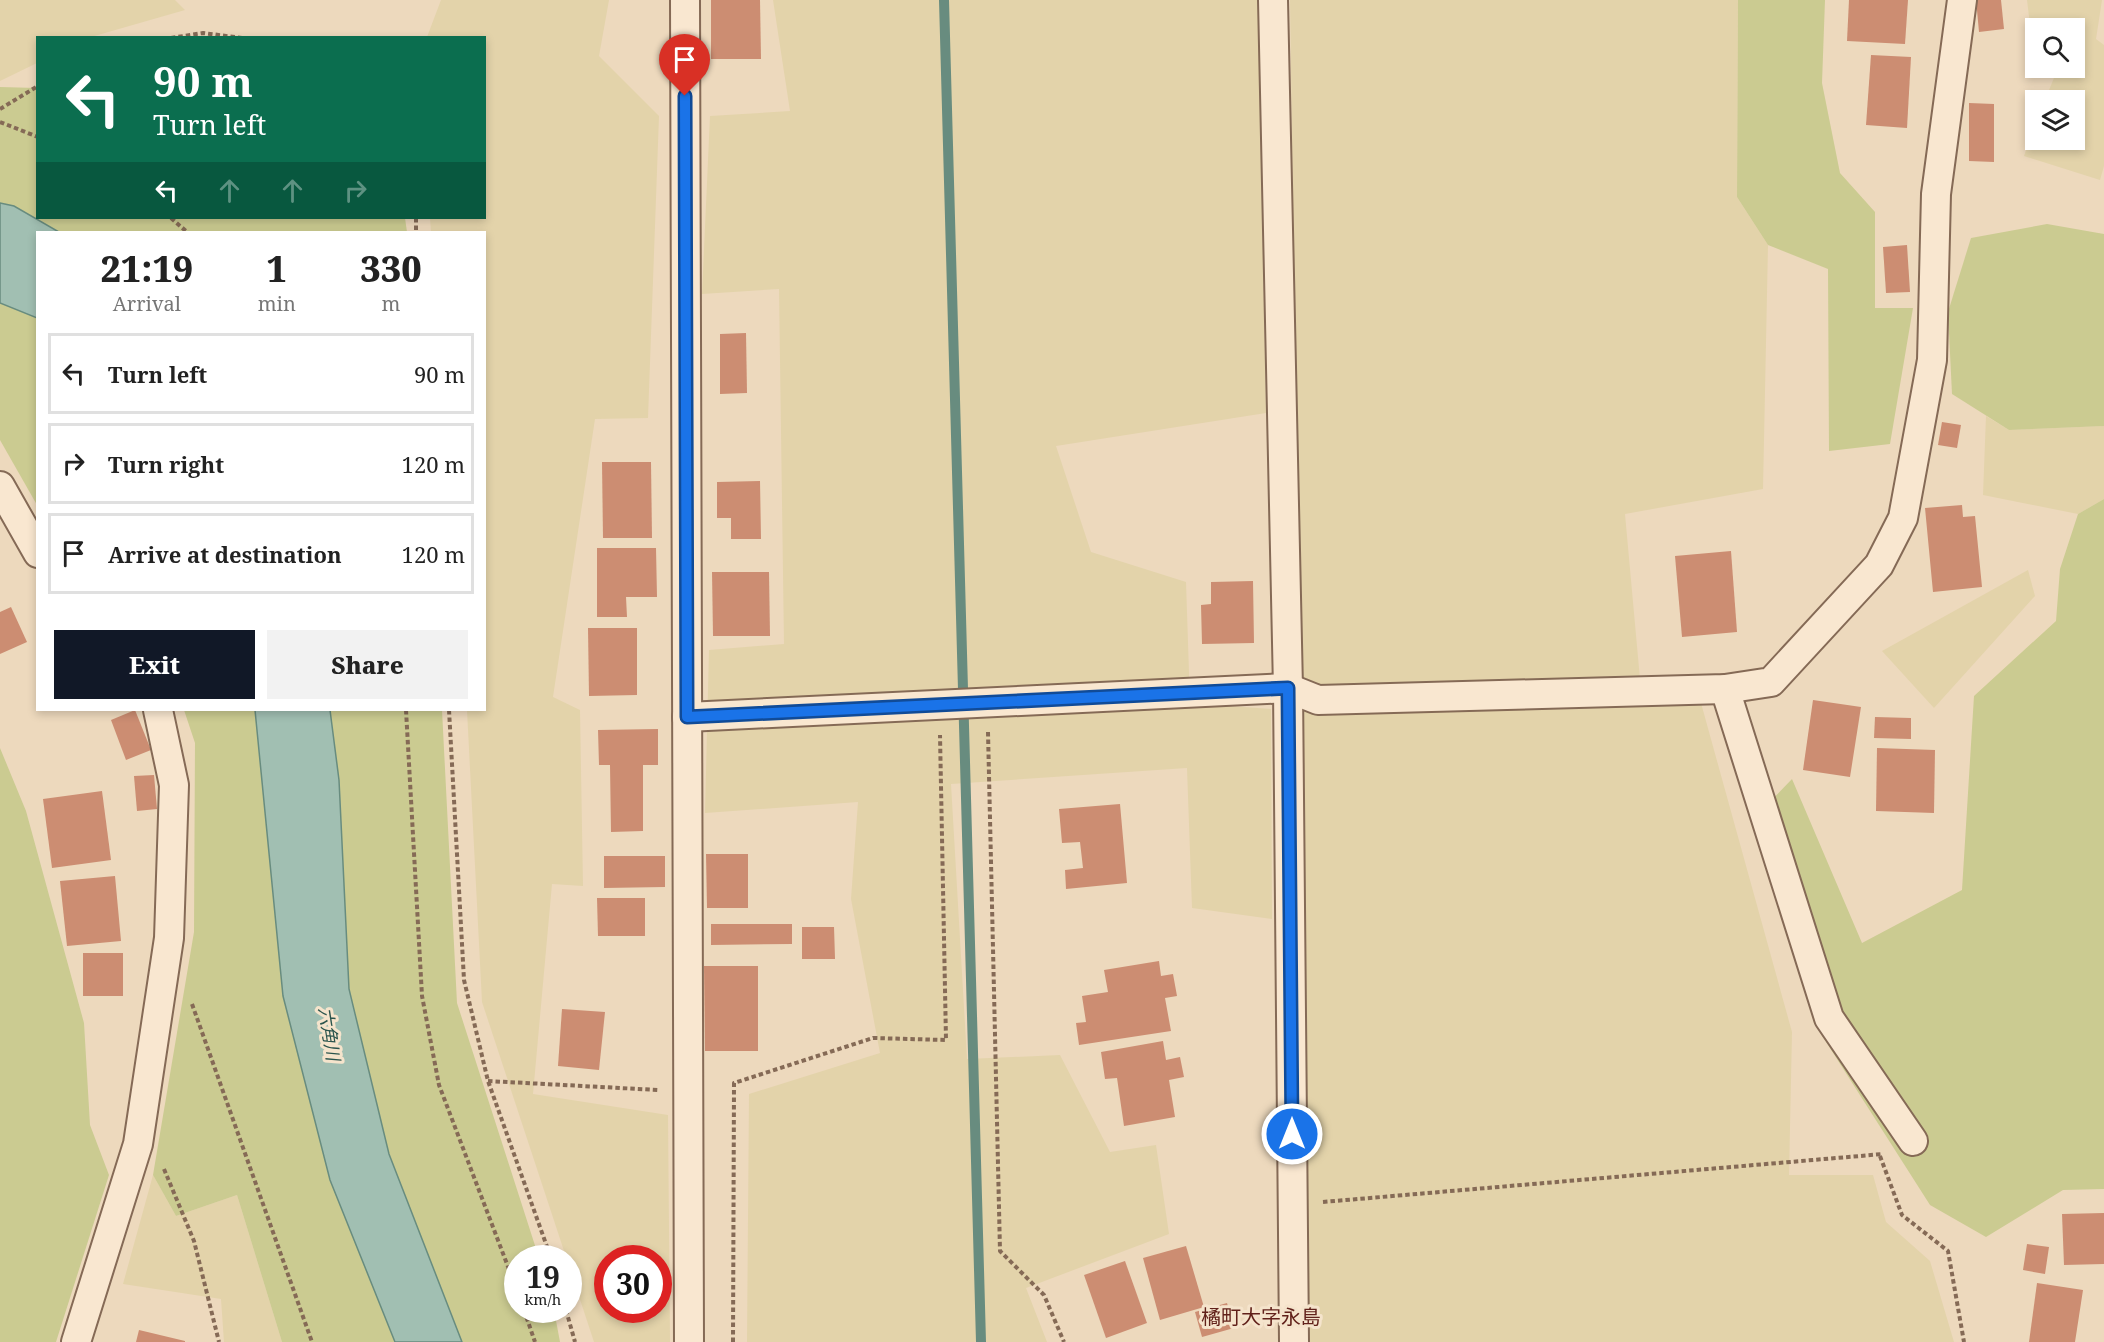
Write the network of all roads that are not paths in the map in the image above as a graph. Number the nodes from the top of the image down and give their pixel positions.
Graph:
1 (685, 0) edge
2 (1273, 0) edge
3 (1962, 0) edge
4 (0, 486) edge
5 (36, 549) edge
6 (1288, 688) junction
7 (1725, 689) junction
8 (158, 711) edge
9 (687, 717) junction
10 (1913, 1141) road end
11 (76, 1342) edge
12 (689, 1342) edge
13 (1294, 1342) edge

1 - 9 street
2 - 6 street
3 - 7 street
4 - 5 street
6 - 7 street
6 - 9 street
6 - 13 street
7 - 10 street
8 - 11 street
9 - 12 street

